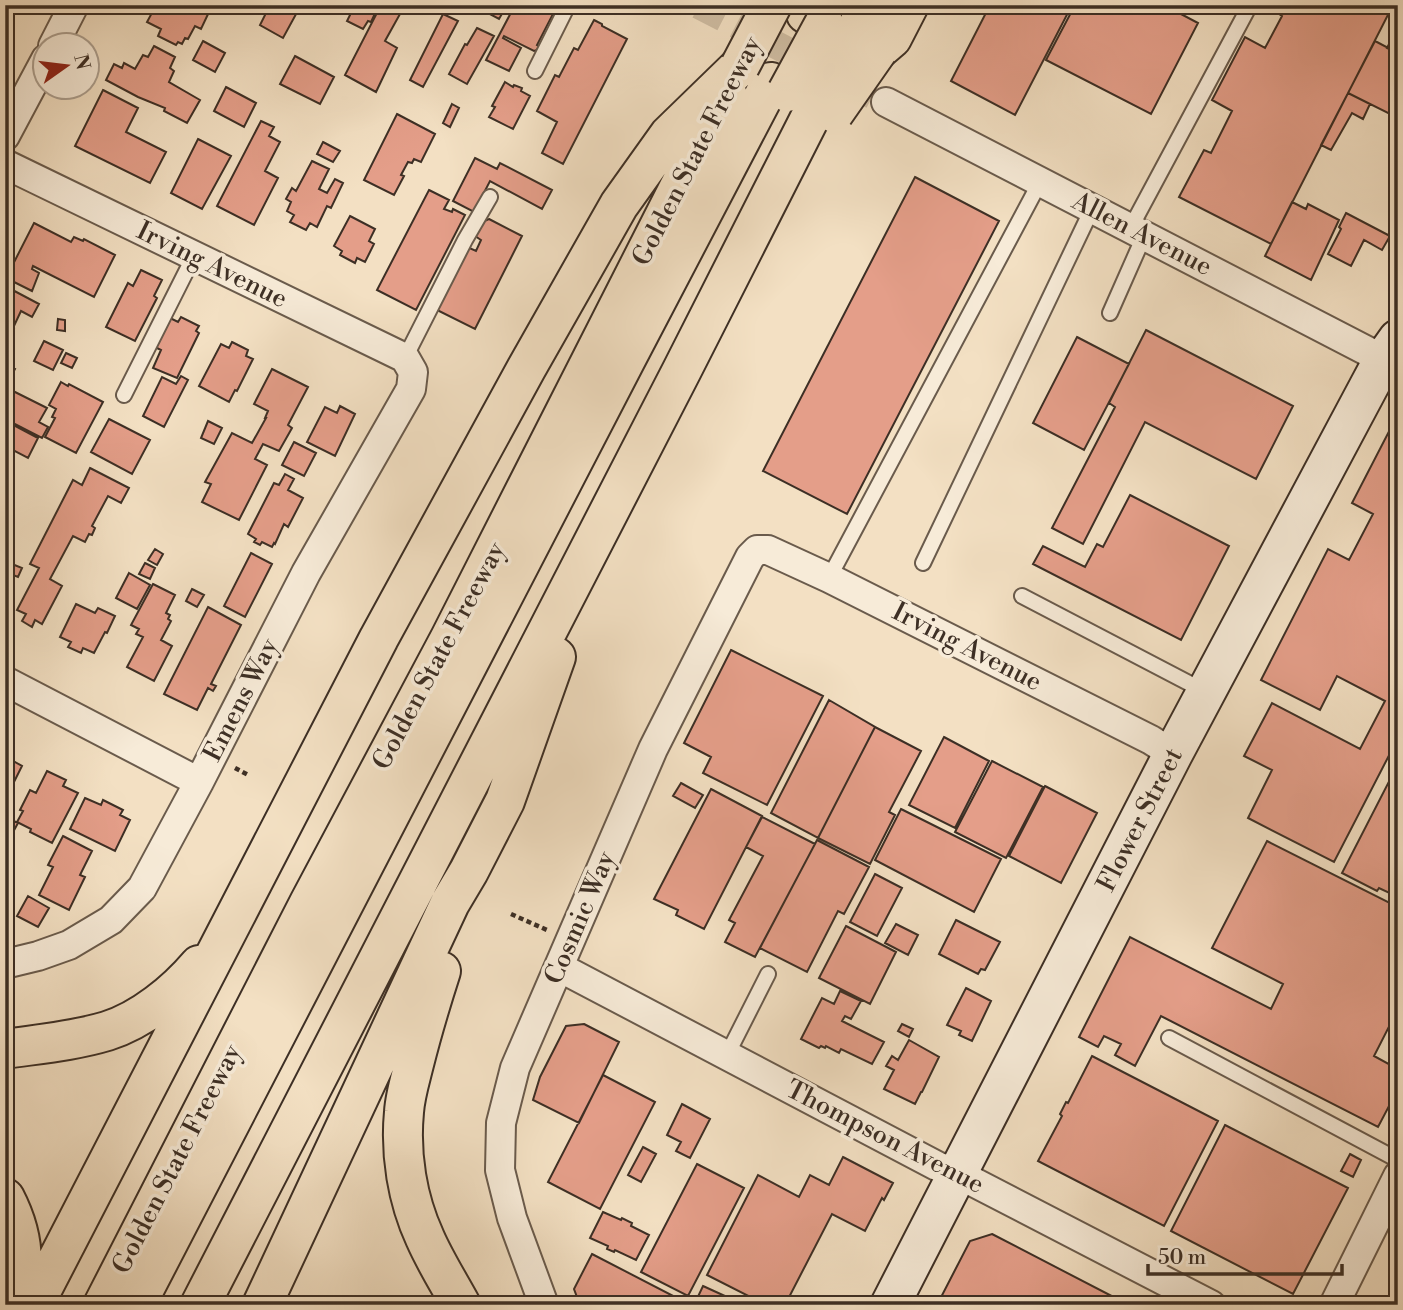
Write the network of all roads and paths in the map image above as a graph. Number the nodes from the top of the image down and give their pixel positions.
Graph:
1 (74, 5) edge
2 (568, 5) edge
3 (909, 5) edge
4 (1250, 5) edge
5 (831, 18) edge
6 (60, 32) edge
7 (536, 71) dead end
8 (32, 85) edge
9 (790, 92) junction
10 (886, 102) tunnel mouth
11 (5, 136) edge
12 (5, 164) edge
13 (1040, 181) junction
14 (490, 197) dead end
15 (1091, 209) junction
16 (1137, 233) junction
17 (194, 256) junction
18 (1110, 313) dead end
19 (1393, 355) edge
20 (409, 365) junction
21 (124, 395) dead end
22 (608, 512) junction
23 (757, 550) joint
24 (923, 563) dead end
25 (829, 578) junction
26 (1022, 596) dead end
27 (5, 681) edge
28 (1206, 692) junction
29 (1173, 754) junction
30 (199, 782) junction
31 (469, 871) junction
32 (512, 914) dead end
33 (235, 915) junction
34 (570, 940) junction
35 (5, 964) edge
36 (559, 967) junction
37 (768, 974) dead end
38 (1169, 1038) dead end
39 (5, 1049) edge
40 (727, 1055) junction
41 (1398, 1160) edge
42 (958, 1174) junction
43 (1398, 1176) edge
44 (5, 1198) edge
45 (12, 1305) edge
46 (34, 1305) edge
47 (103, 1305) edge
48 (136, 1305) edge
49 (164, 1305) edge
50 (200, 1305) edge
51 (262, 1305) edge
52 (461, 1305) edge
53 (544, 1305) edge
54 (890, 1305) edge
55 (1211, 1305) edge
56 (1334, 1305) edge

1 - 6 street
2 - 7 lane
3 - 5 highway
4 - 16 lane
5 - 9 highway, Golden State Freeway, bridge
5 - 9 highway, bridge
5 - 9 highway, bridge
8 - 11 street
9 - 22 highway
9 - 33 highway
9 - 47 highway, Golden State Freeway
9 - 48 highway
9 - 49 highway
10 - 13 street, Allen Avenue
12 - 17 street, Irving Avenue
13 - 15 street, Allen Avenue
13 - 25 lane
14 - 20 lane
15 - 16 street, Allen Avenue
15 - 24 lane
16 - 18 lane
16 - 19 street, Allen Avenue
17 - 20 street, Irving Avenue
17 - 21 lane
19 - 28 street, Flower Street
20 - 30 street, Emens Way
22 - 31 highway
22 - 50 highway
23 - 25 street, Irving Avenue
23 - 34 street, Cosmic Way
25 - 29 street, Irving Avenue
26 - 28 lane
27 - 30 street
28 - 29 street, Flower Street
29 - 42 street, Flower Street
30 - 35 street, Emens Way
31 - 51 highway
31 - 52 highway
32 - 34 path
33 - 39 highway
33 - 46 highway
34 - 36 street, Cosmic Way
36 - 40 street, Thompson Avenue
36 - 53 street, Cosmic Way
37 - 40 lane
38 - 41 lane
40 - 42 street, Thompson Avenue
42 - 54 street, Flower Street
42 - 55 street, Thompson Avenue
43 - 56 street
44 - 45 highway

